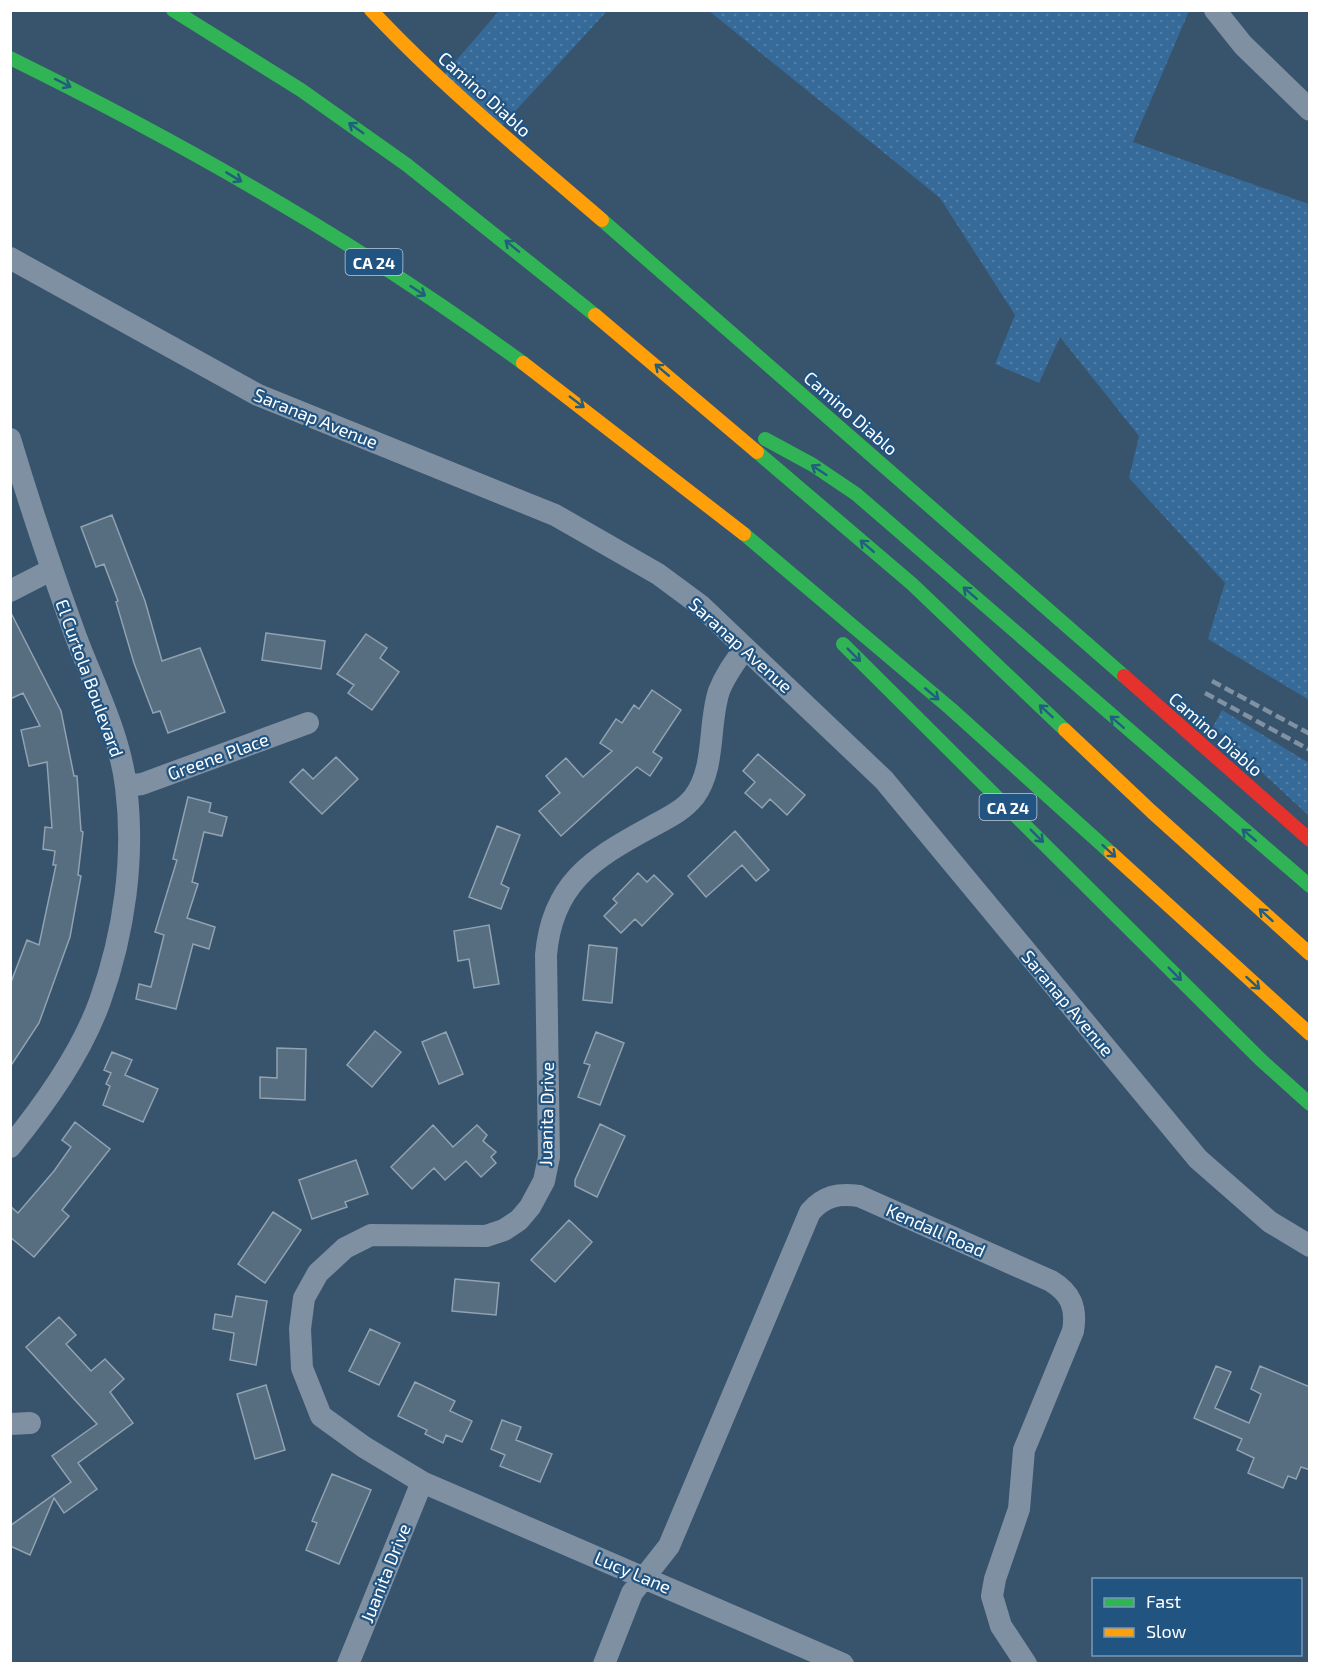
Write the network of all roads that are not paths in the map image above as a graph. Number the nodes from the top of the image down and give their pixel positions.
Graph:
1 (173, 10) edge
2 (371, 10) edge
3 (1215, 10) edge
4 (10, 58) edge
5 (1310, 110) edge
6 (10, 258) edge
7 (706, 408) junction
8 (10, 439) edge
9 (711, 507) junction
10 (51, 570) junction
11 (912, 584) junction
12 (10, 591) edge
13 (810, 609) dead end
14 (974, 623) dead end
15 (833, 633) dead end
16 (745, 648) junction
17 (308, 723) dead end
18 (126, 786) junction
19 (1310, 840) edge
20 (1310, 886) edge
21 (1310, 954) edge
22 (1310, 1034) edge
23 (1310, 1104) edge
24 (10, 1147) edge
25 (1310, 1246) edge
26 (422, 1482) junction
27 (645, 1578) junction
28 (348, 1664) edge
29 (604, 1664) edge
30 (843, 1664) edge
31 (1026, 1664) edge

7 -> 1 main road
2 - 19 main road, Camino Diablo
3 - 5 street
4 -> 9 main road, CA 24
6 - 16 street, Saranap Avenue
11 -> 7 main road
20 -> 7 main road
8 - 10 street, El Curtola Boulevard
9 - 13 main road, CA 24
9 -> 22 main road
10 - 12 street
10 - 18 street, El Curtola Boulevard
11 - 14 main road
21 -> 11 main road
15 -> 23 main road, CA 24
16 - 25 street, Saranap Avenue
16 - 26 street, Juanita Drive
17 - 18 street, Greene Place
18 - 24 street, El Curtola Boulevard
26 - 27 street, Lucy Lane
26 - 28 street, Juanita Drive
27 - 29 street, Kendall Road
27 - 30 street, Lucy Lane
27 - 31 street, Kendall Road

